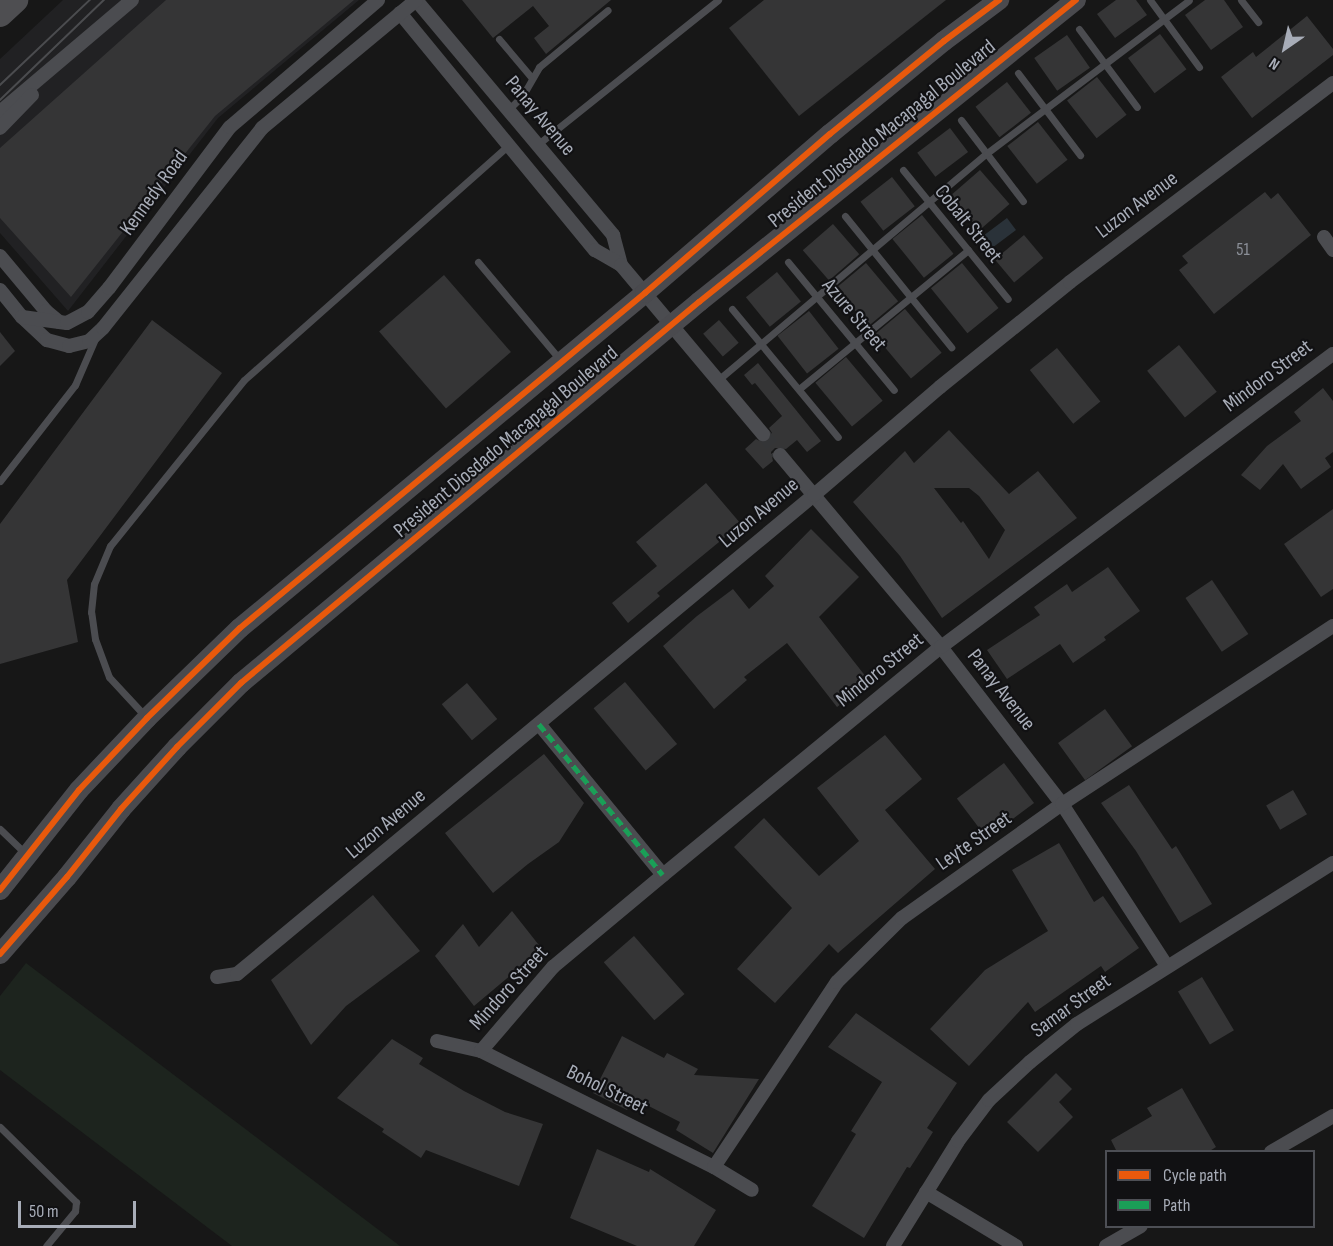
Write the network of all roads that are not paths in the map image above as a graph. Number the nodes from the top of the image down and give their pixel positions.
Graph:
1 (15, 0) edge
2 (132, 0) edge
3 (378, 0) edge
4 (416, 0) edge
5 (718, 0) edge
6 (999, 0) edge
7 (1076, 0) edge
8 (1150, 0) edge
9 (1189, 0) edge
10 (1241, 0) edge
11 (608, 10) dead end
12 (400, 13) junction
13 (0, 14) edge
14 (1164, 19) junction
15 (1257, 22) dead end
16 (1079, 29) dead end
17 (499, 39) dead end
18 (87, 41) junction
19 (1104, 63) junction
20 (1199, 67) dead end
21 (1018, 73) dead end
22 (532, 78) junction
23 (1333, 83) edge
24 (1045, 107) junction
25 (1137, 107) dead end
26 (508, 110) junction
27 (0, 112) edge
28 (961, 120) dead end
29 (0, 128) edge
30 (509, 145) junction
31 (537, 145) junction
32 (987, 153) junction
33 (1080, 155) dead end
34 (903, 170) dead end
35 (929, 201) junction
36 (1023, 201) dead end
37 (846, 216) dead end
38 (1324, 237) dead end
39 (872, 248) junction
40 (968, 250) junction
41 (1333, 250) edge
42 (0, 256) edge
43 (478, 262) dead end
44 (788, 262) dead end
45 (621, 265) junction
46 (0, 290) edge
47 (645, 293) junction
48 (815, 296) junction
49 (911, 296) junction
50 (1008, 299) dead end
51 (732, 309) dead end
52 (22, 317) junction
53 (61, 323) junction
54 (672, 325) junction
55 (98, 334) junction
56 (854, 342) junction
57 (761, 344) junction
58 (951, 347) dead end
59 (1333, 354) edge
60 (561, 361) junction
61 (718, 380) junction
62 (799, 389) junction
63 (894, 390) dead end
64 (763, 434) tunnel mouth
65 (838, 437) dead end
66 (780, 454) tunnel mouth
67 (0, 481) edge
68 (814, 495) junction
69 (1333, 626) edge
70 (941, 647) junction
71 (147, 718) junction
72 (539, 724) junction
73 (1062, 804) junction
74 (0, 830) edge
75 (28, 856) junction
76 (1333, 862) edge
77 (663, 875) junction
78 (0, 890) edge
79 (0, 954) edge
80 (1167, 966) junction
81 (217, 977) dead end
82 (437, 1041) dead end
83 (481, 1051) junction
84 (1333, 1116) edge
85 (0, 1127) edge
86 (1274, 1150) edge
87 (714, 1167) junction
88 (752, 1190) dead end
89 (926, 1192) junction
90 (1139, 1228) edge
91 (46, 1246) edge
92 (893, 1246) edge
93 (1016, 1246) edge
94 (1106, 1246) edge

1 - 13 highway
2 - 18 street
3 - 53 street, Kennedy Road
4 - 12 street, Kennedy Road
4 - 26 street, Panay Avenue
5 - 31 lane
6 - 47 main road, President Diosdado Macapagal Boulevard
7 - 54 main road, President Diosdado Macapagal Boulevard
8 - 14 lane
9 - 14 lane
10 - 15 lane
11 - 22 lane
12 - 30 street, Panay Avenue
12 - 55 street, Kennedy Road
14 - 19 lane
14 - 20 lane
16 - 19 lane
17 - 22 lane
18 - 27 street
18 - 29 street
19 - 24 lane
19 - 25 lane
21 - 24 lane
22 - 26 lane
23 - 68 street, Luzon Avenue
24 - 32 lane
24 - 33 lane
26 - 31 street, Panay Avenue
28 - 32 lane
30 - 45 street, Panay Avenue
30 - 71 lane
31 - 45 street, Panay Avenue
32 - 35 lane
32 - 36 lane
34 - 35 lane, Cobalt Street
35 - 39 lane
35 - 40 lane, Cobalt Street
37 - 39 lane
38 - 41 street
39 - 48 lane
39 - 49 lane
40 - 49 lane
40 - 50 lane, Cobalt Street
42 - 53 street
43 - 60 lane
44 - 48 lane, Azure Street
45 - 47 street, Panay Avenue
46 - 52 street, Kennedy Road
47 - 54 street, Panay Avenue
47 - 60 main road, President Diosdado Macapagal Boulevard
48 - 56 lane, Azure Street
48 - 57 lane
49 - 56 lane
49 - 58 lane
51 - 57 lane
52 - 53 street
52 - 55 street, Kennedy Road
54 - 61 street, Panay Avenue
54 - 79 main road, President Diosdado Macapagal Boulevard
55 - 67 lane, Kennedy Road
56 - 62 lane
56 - 63 lane, Azure Street
57 - 61 lane
57 - 62 lane
59 - 70 street, Mindoro Street
60 - 71 main road, President Diosdado Macapagal Boulevard
61 - 64 street, Panay Avenue
62 - 65 lane
66 - 68 street, Panay Avenue
68 - 70 street, Panay Avenue
68 - 72 street, Luzon Avenue
69 - 73 street, Leyte Street
70 - 73 street, Panay Avenue
70 - 77 street, Mindoro Street
71 - 75 main road, President Diosdado Macapagal Boulevard
72 - 77 street
72 - 81 street, Luzon Avenue
73 - 80 street, Panay Avenue
73 - 87 street, Leyte Street
74 - 75 lane
75 - 78 main road, President Diosdado Macapagal Boulevard
76 - 80 street, Samar Street
77 - 83 street, Mindoro Street
80 - 89 street, Samar Street
82 - 83 street, Bohol Street
83 - 87 street, Bohol Street
84 - 86 street
85 - 91 lane
87 - 88 street, Bohol Street
89 - 92 street, Samar Street
89 - 93 street
90 - 94 street

